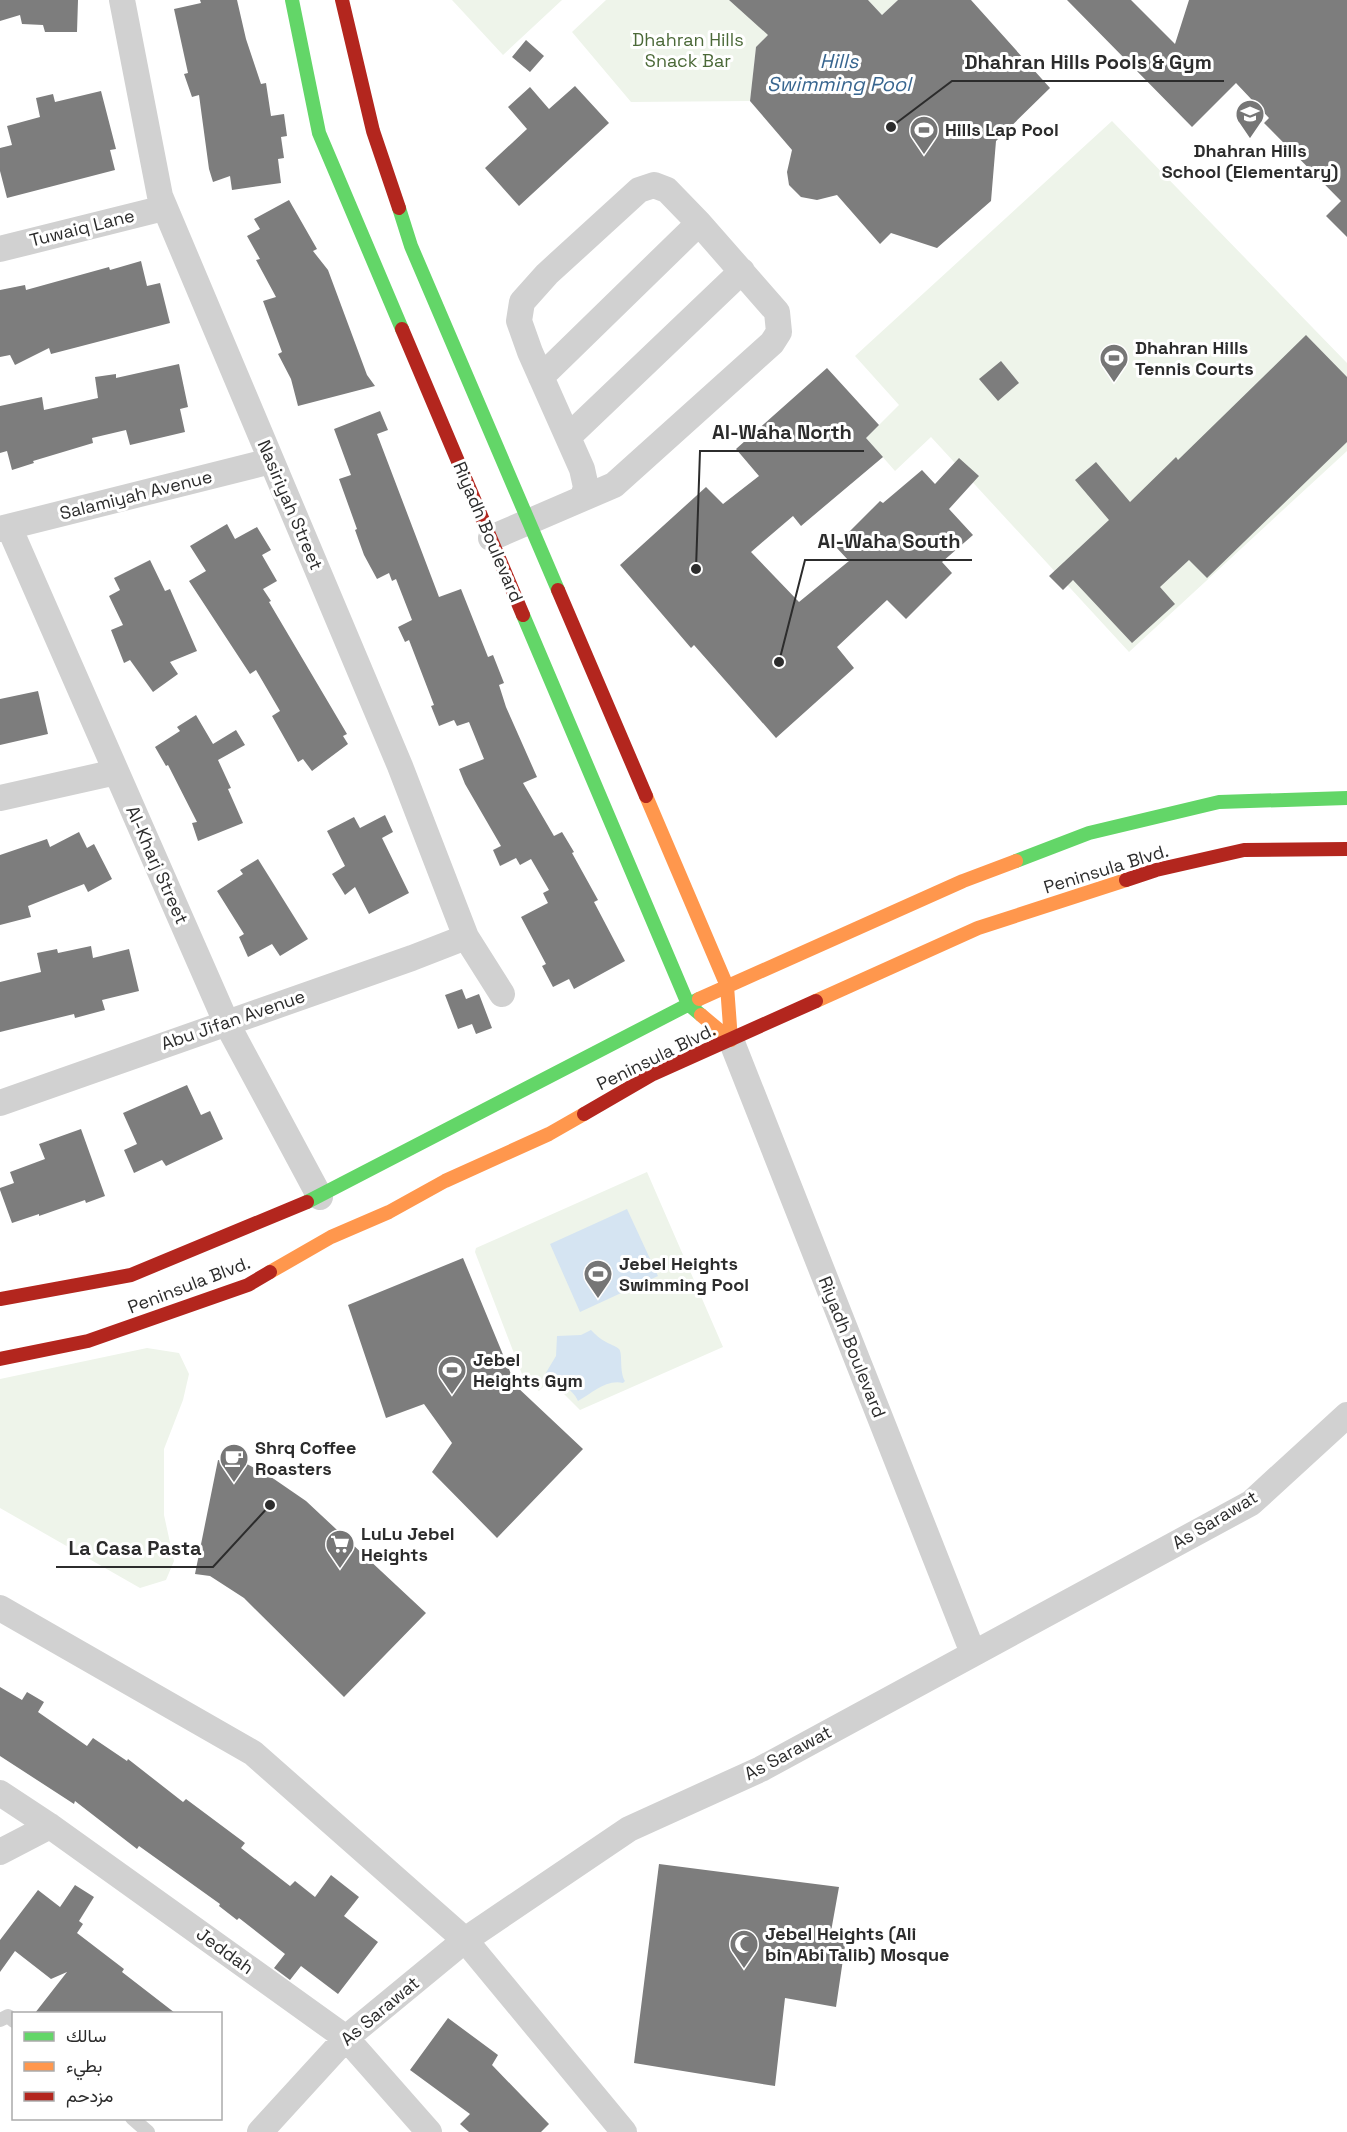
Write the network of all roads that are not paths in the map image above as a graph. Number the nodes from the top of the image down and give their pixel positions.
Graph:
1 (122, 0) edge
2 (292, 0) edge
3 (342, 0) edge
4 (164, 208) junction
5 (699, 223) junction
6 (0, 249) edge
7 (742, 271) junction
8 (541, 377) junction
9 (568, 437) junction
10 (271, 461) junction
11 (583, 497) junction
12 (529, 521) junction
13 (4, 528) edge
14 (491, 538) junction
15 (116, 772) junction
16 (0, 798) edge
17 (1347, 798) edge
18 (1347, 849) edge
19 (466, 937) junction
20 (728, 986) junction
21 (502, 994) dead end
22 (688, 1004) junction
23 (226, 1022) junction
24 (731, 1040) junction
25 (0, 1103) edge
26 (320, 1197) junction
27 (0, 1299) edge
28 (0, 1359) edge
29 (1347, 1415) edge
30 (0, 1608) edge
31 (973, 1653) junction
32 (0, 1793) edge
33 (50, 1826) junction
34 (0, 1852) edge
35 (465, 1940) junction
36 (346, 2038) junction
37 (134, 2120) edge
38 (148, 2132) edge
39 (260, 2132) edge
40 (429, 2132) edge
41 (624, 2132) edge

1 - 4 street, Nasiriyah Street
2 - 14 main road, Riyadh Boulevard
3 - 12 main road, Riyadh Boulevard
4 - 6 street, Tuwaiq Lane
4 - 10 street, Nasiriyah Street
5 - 7 street
5 - 8 street
5 - 8 street
7 - 9 street
7 - 11 street
8 - 9 street
9 - 11 street
10 - 13 street, Salamiyah Avenue
10 - 19 street, Nasiriyah Street
11 - 12 street
12 - 14 street
12 - 20 main road, Riyadh Boulevard
13 - 15 street, Al-Kharj Street
14 - 22 main road, Riyadh Boulevard
15 - 16 street
15 - 23 street, Al-Kharj Street
17 - 20 main road, Peninsula Blvd.
18 - 24 main road, Peninsula Blvd.
19 - 21 street, Nasiriyah Street
19 - 23 street, Abu Jifan Avenue
20 - 22 main road, Peninsula Blvd.
20 - 24 main road, Riyadh Boulevard
22 - 24 main road, Riyadh Boulevard
22 - 26 main road, Peninsula Blvd.
23 - 25 street, Abu Jifan Avenue
23 - 26 street, Al-Kharj Street
24 - 28 main road, Peninsula Blvd.
24 - 31 street, Riyadh Boulevard
26 - 27 main road, Peninsula Blvd.
29 - 31 street, As Sarawat
30 - 35 street
31 - 35 street, As Sarawat
32 - 33 street, Jeddah
33 - 34 street
33 - 36 street, Jeddah
35 - 36 street, As Sarawat
35 - 41 street
36 - 39 street, As Sarawat
36 - 40 street, Jeddah
37 - 38 lane

